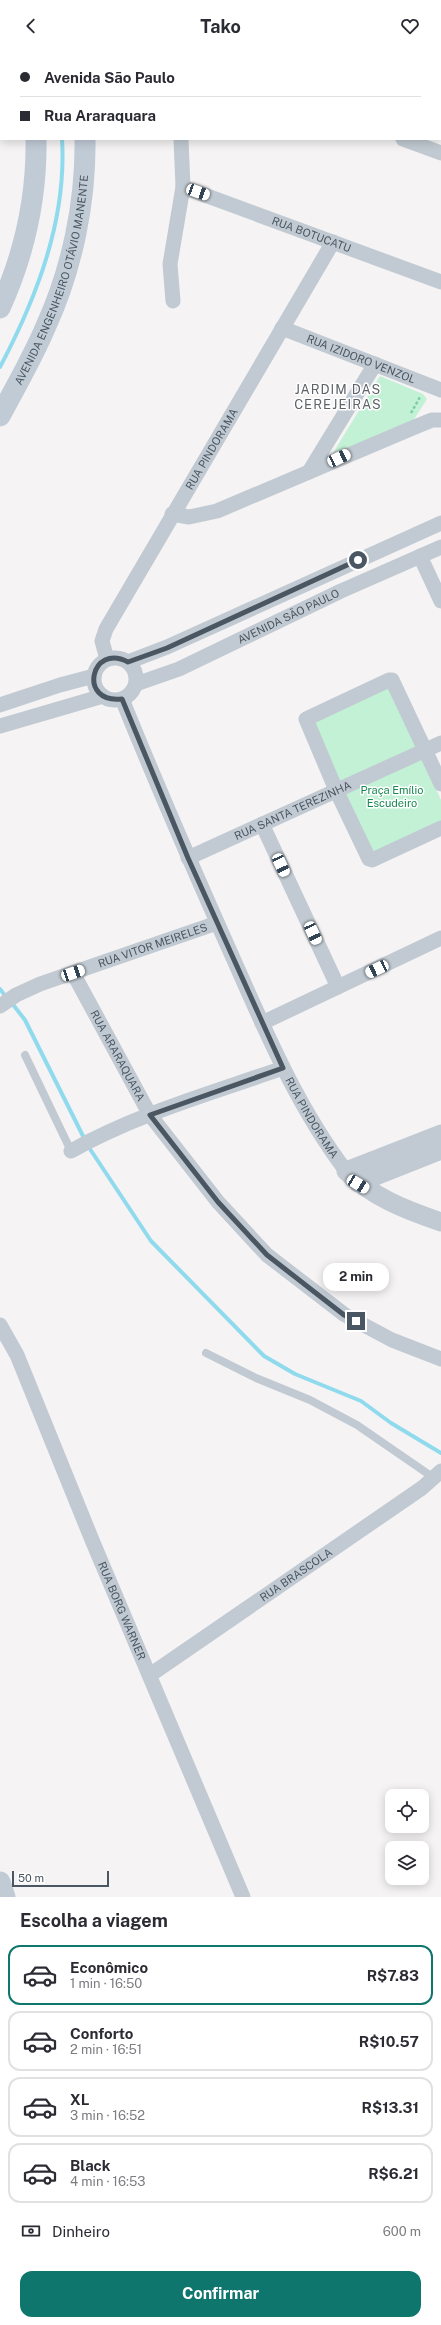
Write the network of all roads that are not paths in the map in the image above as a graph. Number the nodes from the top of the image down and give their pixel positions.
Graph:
1 (36, 140) edge
2 (85, 140) edge
3 (181, 140) edge
4 (407, 140) edge
5 (441, 153) edge
6 (183, 187) junction
7 (333, 242) junction
8 (441, 282) edge
9 (173, 301) dead end
10 (0, 308) edge
11 (282, 328) junction
12 (375, 364) junction
13 (441, 390) edge
14 (0, 416) edge
15 (441, 420) edge
16 (328, 442) junction
17 (330, 463) junction
18 (310, 472) junction
19 (172, 514) junction
20 (441, 523) edge
21 (441, 547) edge
22 (420, 556) junction
23 (304, 585) junction
24 (441, 601) edge
25 (313, 604) junction
26 (107, 659) junction
27 (128, 662) junction
28 (94, 676) junction
29 (136, 684) junction
30 (102, 696) junction
31 (122, 699) junction
32 (0, 705) edge
33 (0, 726) edge
34 (441, 743) edge
35 (425, 750) junction
36 (441, 784) edge
37 (336, 790) junction
38 (262, 824) junction
39 (441, 828) edge
40 (188, 858) junction
41 (217, 923) junction
42 (441, 938) edge
43 (73, 973) junction
44 (338, 987) junction
45 (1, 1005) edge
46 (262, 1023) junction
47 (25, 1055) dead end
48 (283, 1068) junction
49 (150, 1115) junction
50 (441, 1134) edge
51 (74, 1149) joint
52 (441, 1150) edge
53 (352, 1177) junction
54 (441, 1222) edge
55 (0, 1325) edge
56 (206, 1353) dead end
57 (441, 1359) edge
58 (437, 1475) edge
59 (150, 1675) junction
60 (0, 1882) edge
61 (5, 1897) edge
62 (243, 1897) edge

1 - 10 main road
2 - 14 main road, AVENIDA ENGENHEIRO OTÁVIO MANENTE
3 - 6 street
4 - 5 street
6 - 7 street, RUA BOTUCATU
6 - 9 street
7 - 8 street, RUA BOTUCATU
7 - 11 street, RUA PINDORAMA
11 - 12 street, RUA IZIDORO VENZOL
11 - 19 street, RUA PINDORAMA
12 - 13 street, RUA IZIDORO VENZOL
12 - 16 street
15 - 17 street
16 - 17 street
16 - 18 street
17 - 18 street
18 - 19 street
19 - 26 street, RUA PINDORAMA
20 - 23 street, AVENIDA SÃO PAULO
21 - 22 street, AVENIDA SÃO PAULO
22 - 24 street
22 - 25 street, AVENIDA SÃO PAULO
23 - 25 street
23 - 27 street, AVENIDA SÃO PAULO
25 - 29 street, AVENIDA SÃO PAULO
26 - 27 street
26 - 28 street
27 - 29 street
28 - 30 street
28 - 32 street
29 - 31 street
30 - 31 street
30 - 33 street
31 - 40 street, RUA PINDORAMA
34 - 35 street, RUA SANTA TEREZINHA
35 - 36 street
35 - 37 street, RUA SANTA TEREZINHA
35 - 37 street
37 - 38 street, RUA SANTA TEREZINHA
37 - 39 street
38 - 40 street, RUA SANTA TEREZINHA
38 - 44 street
40 - 41 street, RUA PINDORAMA
41 - 43 street, RUA VITOR MEIRELES
41 - 46 street, RUA PINDORAMA
42 - 44 street
43 - 45 street, RUA VITOR MEIRELES
43 - 49 street, RUA ARARAQUARA
44 - 46 street
46 - 48 street, RUA PINDORAMA
47 - 51 lane
48 - 49 street
48 - 53 street, RUA PINDORAMA
49 - 51 street
49 - 57 street, RUA ARARAQUARA
50 - 53 street
52 - 53 street
53 - 54 street, RUA PINDORAMA
55 - 59 street, RUA BORG WARNER
56 - 58 lane
58 - 59 street, RUA BRASCOLA
59 - 62 street, RUA BORG WARNER
60 - 61 main road

